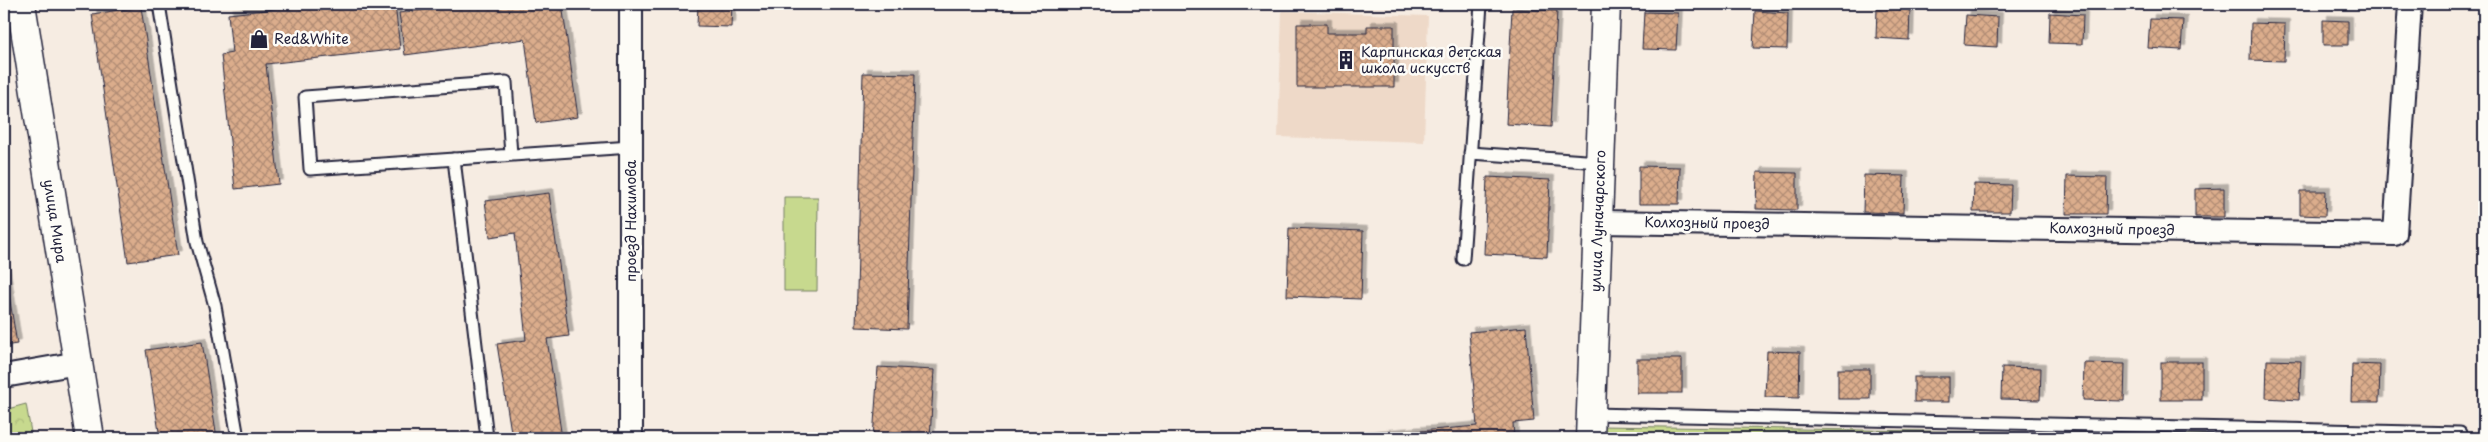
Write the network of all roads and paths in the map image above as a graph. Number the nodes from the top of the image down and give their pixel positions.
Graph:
1 (20, 4) edge
2 (159, 4) edge
3 (632, 4) edge
4 (1481, 4) edge
5 (1606, 4) edge
6 (2410, 4) edge
7 (631, 147) junction
8 (1470, 153) junction
9 (511, 155) junction
10 (454, 159) junction
11 (1600, 162) junction
12 (1598, 222) junction
13 (1463, 259) dead end
14 (78, 363) junction
15 (4, 376) edge
16 (1590, 426) edge
17 (2460, 432) dead end
18 (90, 438) edge
19 (238, 438) edge
20 (487, 438) edge
21 (631, 438) edge

1 - 14 main road, улица Мира
2 - 19 lane
3 - 7 street, проезд Нахимова
4 - 8 lane
5 - 11 main road, улица Луначарского
6 - 12 street, Колхозный проезд
7 - 9 lane
7 - 21 street, проезд Нахимова
8 - 11 lane
8 - 13 lane
9 - 10 lane
9 - 10 lane
10 - 20 lane
11 - 12 main road, улица Луначарского
12 - 16 main road, улица Луначарского
14 - 15 street
14 - 18 main road, улица Мира
16 - 17 lane

